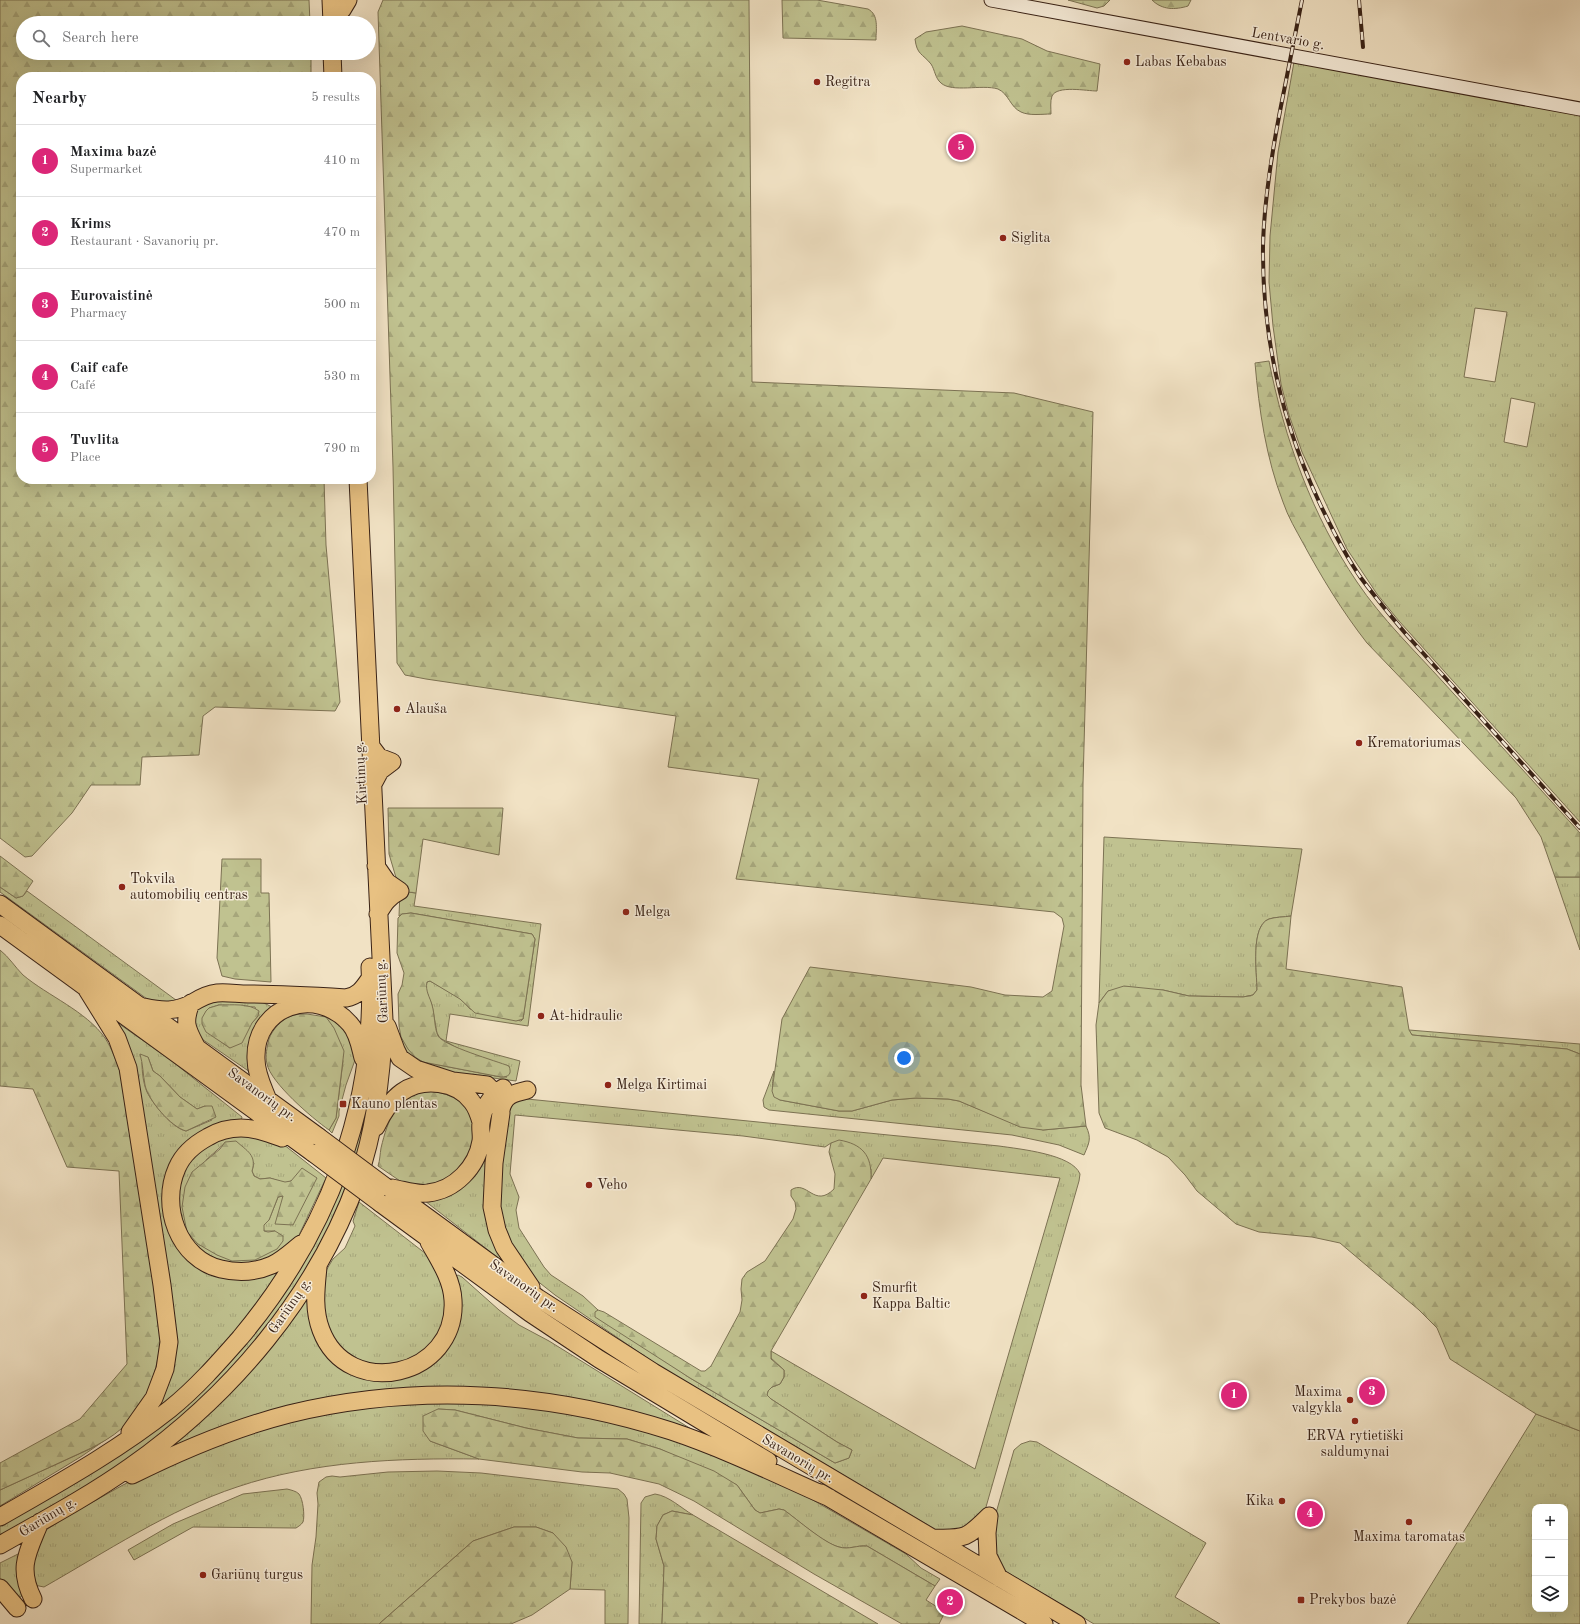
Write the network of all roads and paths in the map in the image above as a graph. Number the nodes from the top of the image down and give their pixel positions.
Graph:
1 (991, 0) edge
2 (341, 6) edge
3 (336, 16) edge
4 (332, 60) edge
5 (343, 60) edge
6 (333, 72) edge
7 (344, 72) edge
8 (1580, 109) edge
9 (347, 484) edge
10 (358, 484) edge
11 (0, 904) edge
12 (0, 925) edge
13 (380, 947) joint
14 (371, 978) junction
15 (86, 988) junction
16 (248, 994) junction
17 (191, 1004) junction
18 (140, 1006) junction
19 (286, 1008) junction
20 (384, 1020) junction
21 (197, 1048) junction
22 (366, 1068) junction
23 (446, 1082) junction
24 (496, 1089) junction
25 (527, 1090) dead end
26 (268, 1100) junction
27 (501, 1113) junction
28 (481, 1122) junction
29 (369, 1141) junction
30 (306, 1148) junction
31 (386, 1187) junction
32 (426, 1236) junction
33 (309, 1237) junction
34 (318, 1266) junction
35 (538, 1298) junction
36 (120, 1445) junction
37 (830, 1498) junction
38 (0, 1517) edge
39 (46, 1518) junction
40 (931, 1538) junction
41 (0, 1545) edge
42 (999, 1578) junction
43 (0, 1588) edge
44 (33, 1600) dead end
45 (17, 1608) dead end
46 (1044, 1624) edge
47 (1077, 1624) edge

1 - 8 main road, Lentvario g.
2 - 3 highway
4 - 6 highway
5 - 7 highway
9 - 14 highway, Kirtimų g.
10 - 13 highway, Kirtimų g.
11 - 18 highway, Savanorių pr.
12 - 15 highway, Savanorių pr.
13 - 20 highway, Gariūnų g.
14 - 16 highway
14 - 22 highway, Kirtimų g.
15 - 30 highway, Savanorių pr.
15 - 36 highway
16 - 17 highway
16 - 19 highway
17 - 18 highway
17 - 21 highway
18 - 21 highway, Savanorių pr.
19 - 22 highway
19 - 26 highway
20 - 23 highway
20 - 29 highway, Gariūnų g.
21 - 26 highway, Savanorių pr.
22 - 33 highway, Gariūnų g.
23 - 24 highway
23 - 28 highway
23 - 29 highway
24 - 27 highway
24 - 28 highway
25 - 27 highway
26 - 31 highway, Savanorių pr., bridge
27 - 35 highway
28 - 31 highway
29 - 34 highway, Gariūnų g.
30 - 32 highway, Savanorių pr., bridge
30 - 33 highway
31 - 35 highway, Savanorių pr.
32 - 34 highway
32 - 37 highway, Savanorių pr.
33 - 36 highway, Gariūnų g.
34 - 39 highway, Gariūnų g.
35 - 40 highway, Savanorių pr.
36 - 38 highway, Gariūnų g.
37 - 39 highway
37 - 46 highway, Savanorių pr.
39 - 41 highway, Gariūnų g.
39 - 44 highway
40 - 42 highway, Savanorių pr.
40 - 42 highway
42 - 47 highway, Savanorių pr.
43 - 45 highway

